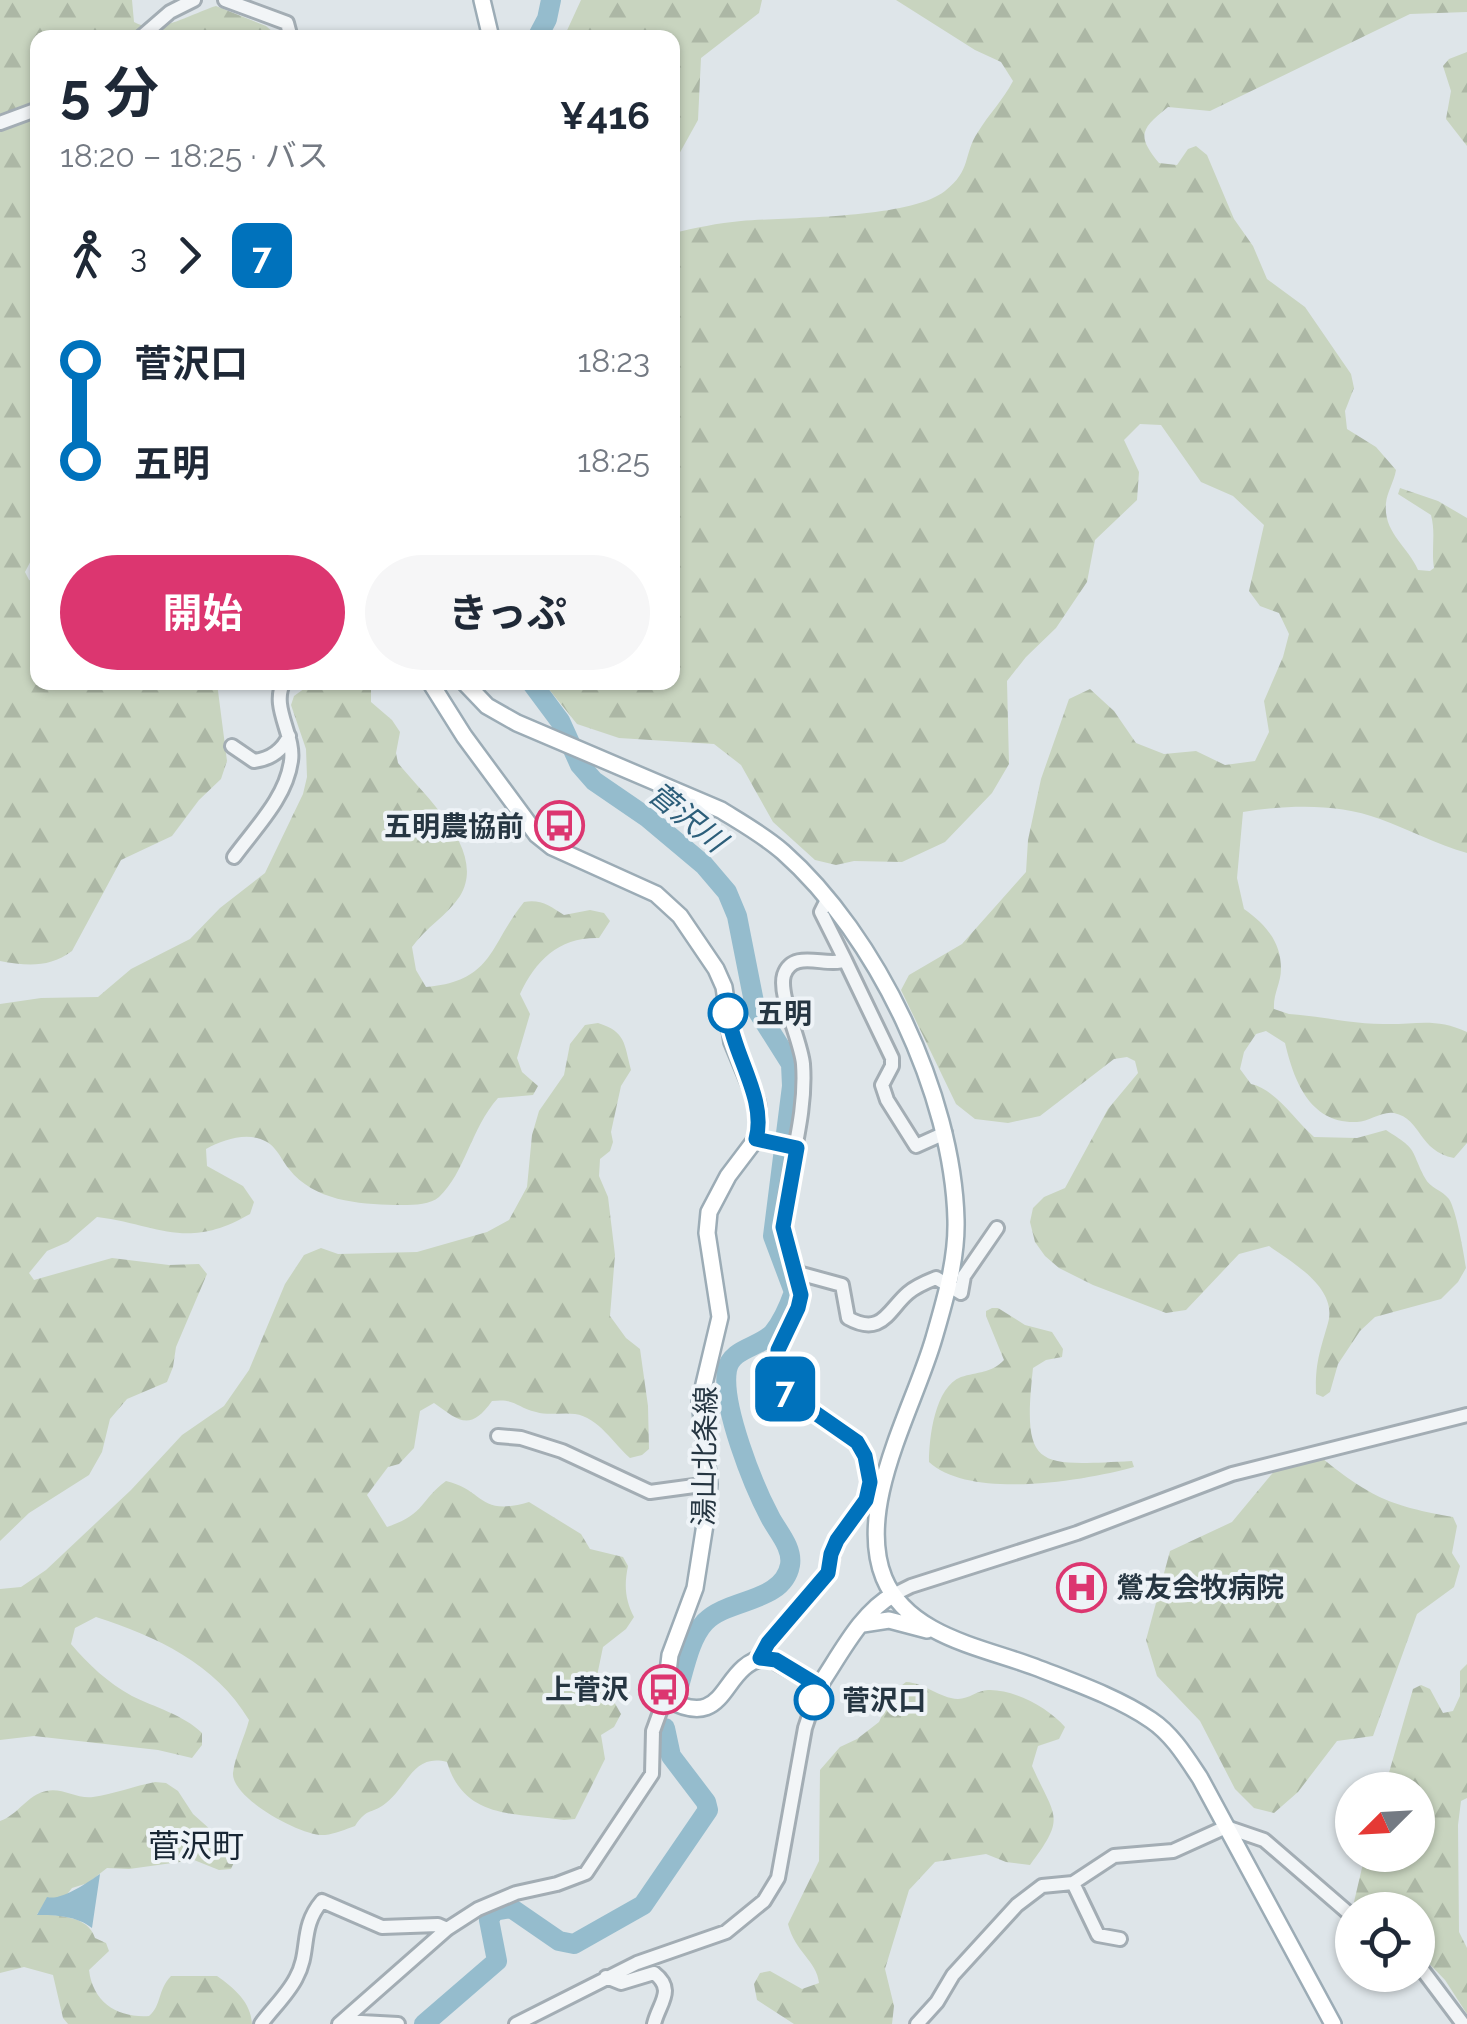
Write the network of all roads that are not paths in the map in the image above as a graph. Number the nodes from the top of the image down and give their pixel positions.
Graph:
1 (194, 0) edge
2 (224, 0) edge
3 (482, 0) edge
4 (149, 30) edge
5 (289, 30) edge
6 (489, 30) edge
7 (30, 112) edge
8 (0, 123) edge
9 (280, 690) edge
10 (435, 690) edge
11 (472, 690) edge
12 (289, 736) junction
13 (232, 746) dead end
14 (234, 857) dead end
15 (828, 898) junction
16 (845, 960) junction
17 (946, 1133) junction
18 (764, 1141) junction
19 (793, 1148) junction
20 (997, 1228) dead end
21 (798, 1273) junction
22 (948, 1286) junction
23 (1467, 1415) edge
24 (498, 1436) dead end
25 (709, 1484) junction
26 (893, 1596) junction
27 (862, 1624) junction
28 (937, 1632) junction
29 (760, 1658) junction
30 (819, 1686) junction
31 (665, 1698) junction
32 (1226, 1827) junction
33 (1073, 1884) junction
34 (1335, 1901) edge
35 (447, 1929) junction
36 (1120, 1939) dead end
37 (606, 1977) junction
38 (1435, 1987) edge
39 (341, 2022) edge
40 (261, 2024) edge
41 (398, 2024) edge
42 (516, 2024) edge
43 (654, 2024) edge
44 (917, 2024) edge
45 (1333, 2024) edge
46 (1463, 2024) edge

1 - 4 street
2 - 5 street
3 - 6 main road
7 - 8 street
9 - 12 street
10 - 18 main road
11 - 15 main road
12 - 13 street
12 - 14 street
15 - 16 street
15 - 17 main road
16 - 17 street
16 - 19 street
17 - 22 main road
18 - 19 street
18 - 25 main road, 湯山北条線
19 - 21 street
20 - 22 street
21 - 22 street
21 - 29 street
22 - 26 main road
23 - 26 street
24 - 25 street
25 - 31 main road, 湯山北条線
26 - 27 main road
26 - 28 main road
27 - 28 main road
27 - 30 main road
28 - 32 main road
29 - 30 main road
29 - 31 main road
30 - 37 street
31 - 35 street
32 - 33 street
32 - 34 street
32 - 45 main road
33 - 36 street
33 - 44 street
35 - 39 street
35 - 40 street
37 - 42 street
37 - 43 street
38 - 46 street
39 - 41 street

